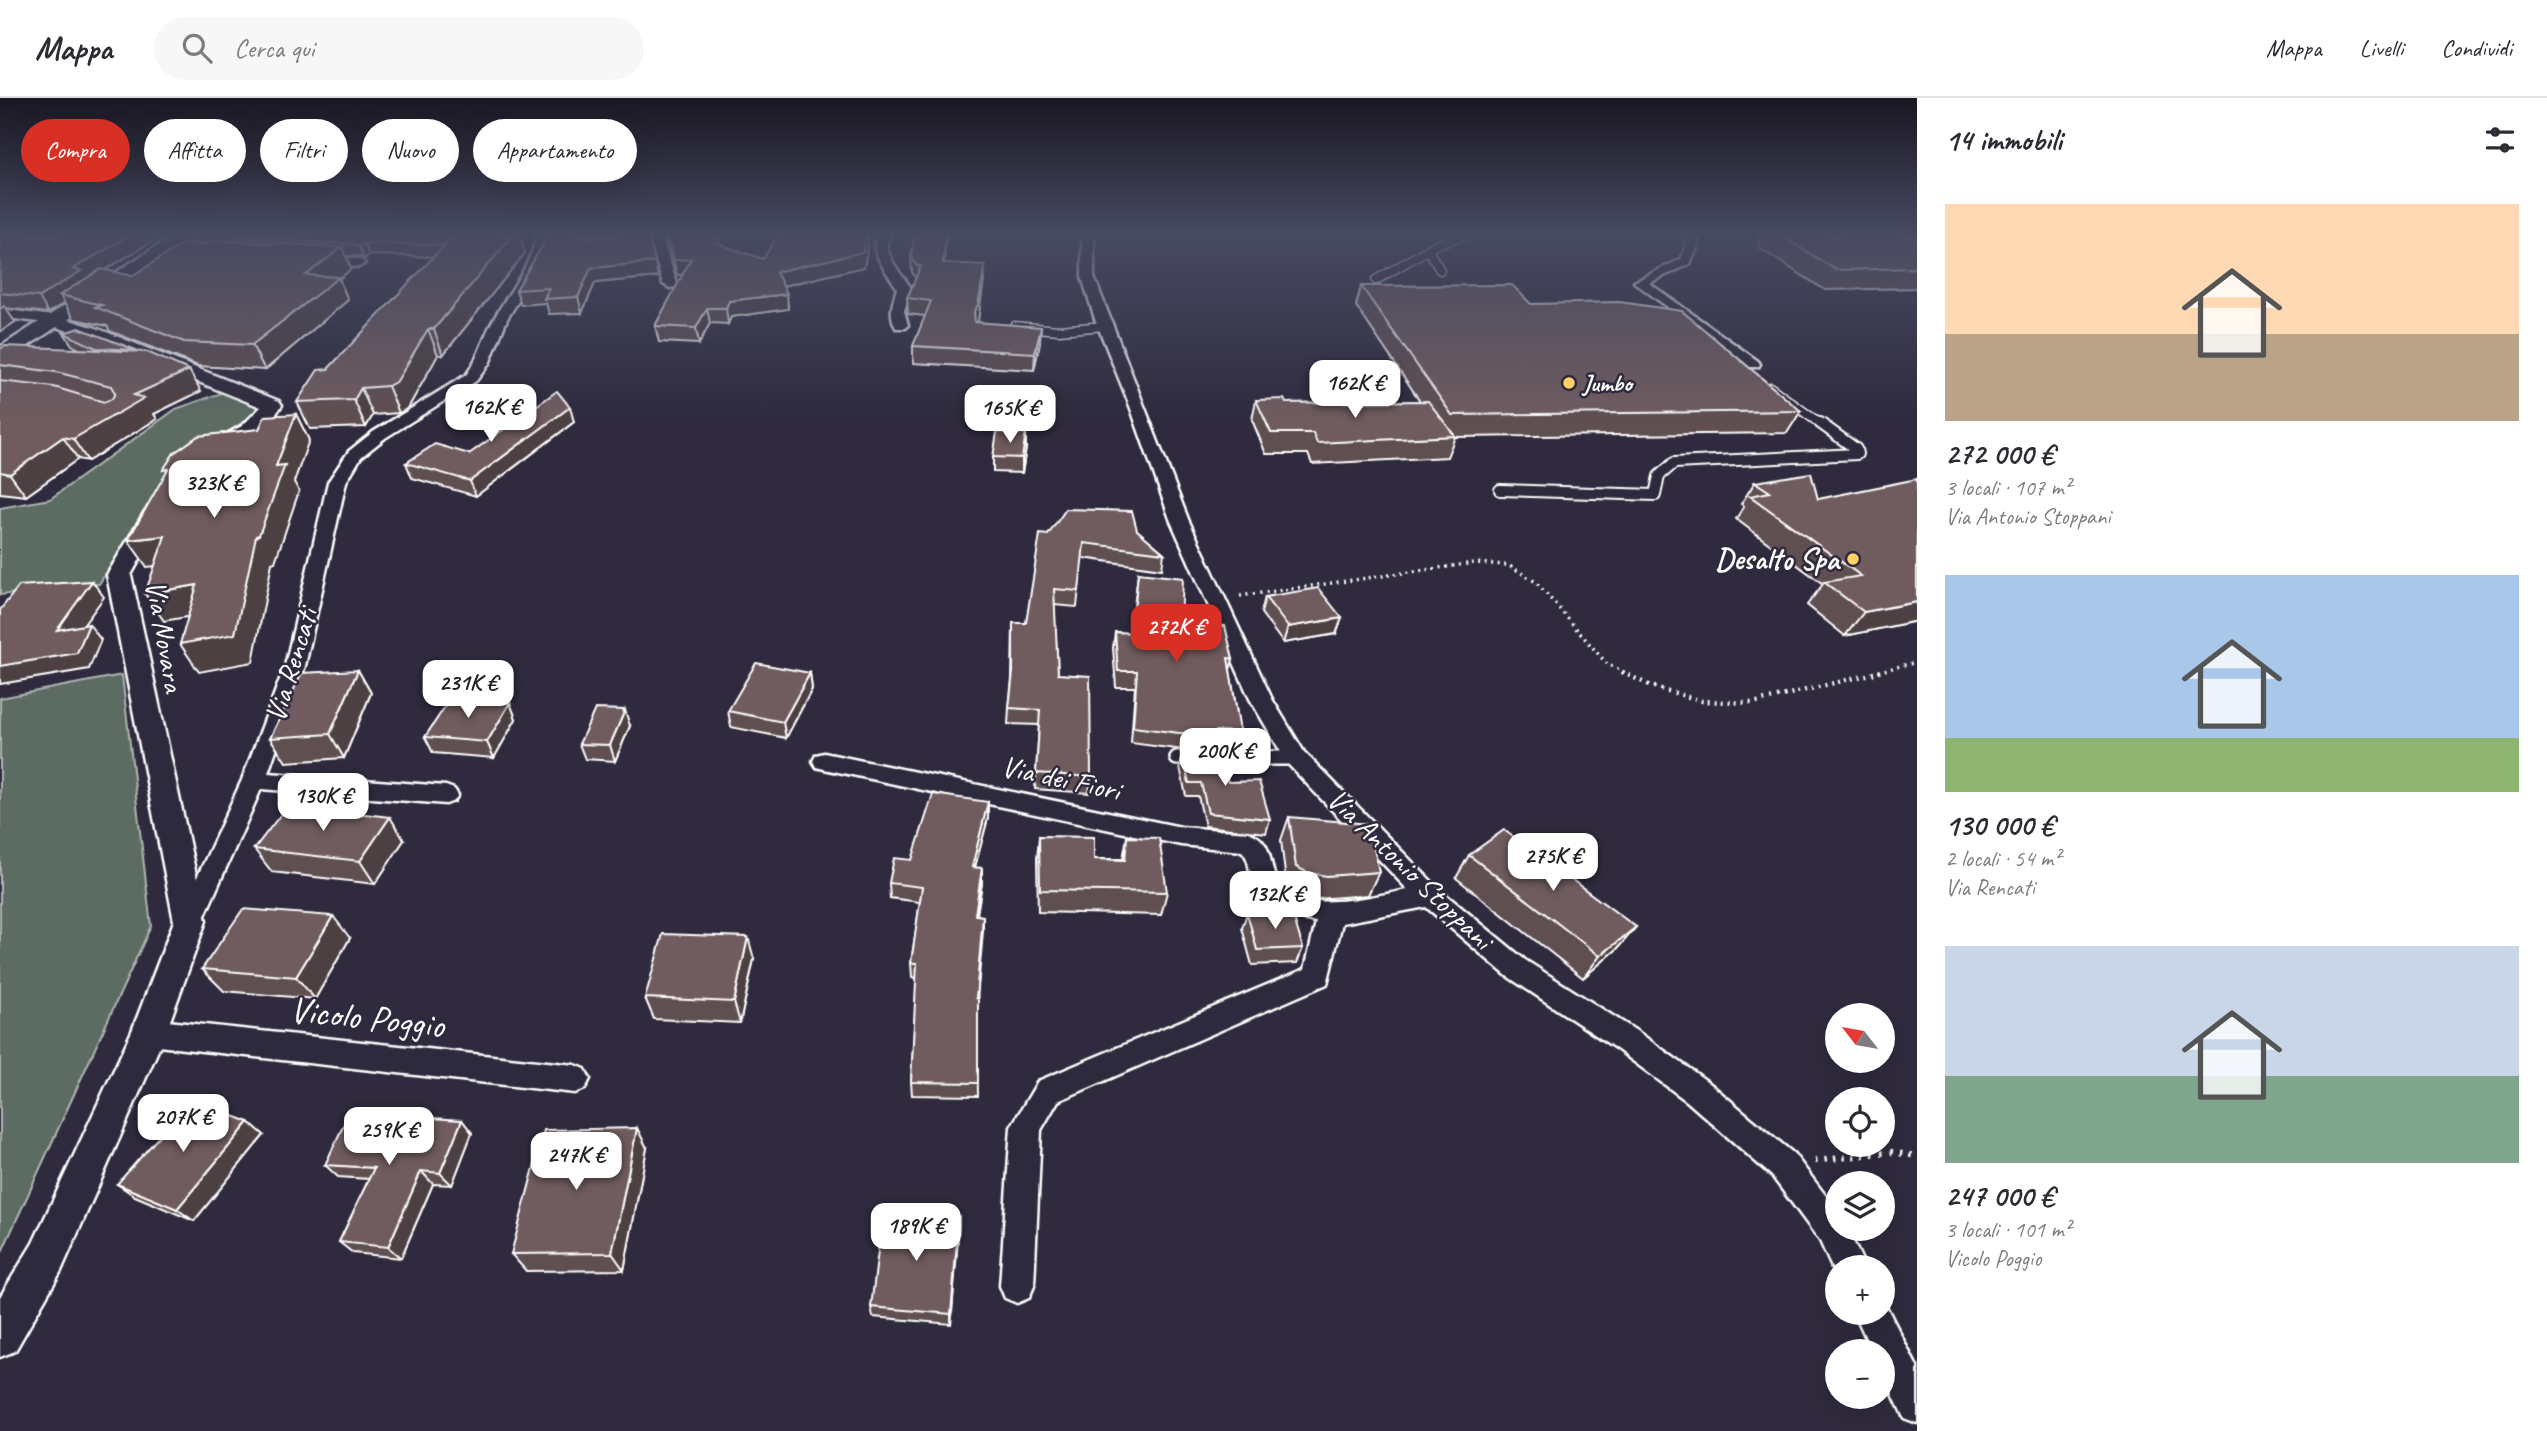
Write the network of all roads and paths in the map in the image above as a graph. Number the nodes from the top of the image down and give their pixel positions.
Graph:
1 (90, 297) edge
2 (514, 297) edge
3 (901, 297) edge
4 (1095, 297) edge
5 (1660, 297) edge
6 (0, 313) edge
7 (54, 320) junction
8 (901, 325) dead end
9 (1008, 326) edge
10 (1104, 326) junction
11 (1689, 328) edge
12 (0, 356) edge
13 (1754, 370) joint
14 (1767, 384) edge
15 (203, 456) edge
16 (1500, 490) dead end
17 (163, 499) edge
18 (1215, 600) junction
19 (1917, 662) edge
20 (1177, 758) dead end
21 (1296, 758) junction
22 (824, 761) dead end
23 (254, 780) junction
24 (446, 796) dead end
25 (1430, 896) junction
26 (1331, 914) junction
27 (190, 921) junction
28 (149, 1032) junction
29 (575, 1079) dead end
30 (1917, 1156) edge
31 (1783, 1165) junction
32 (1843, 1255) edge
33 (1017, 1286) dead end
34 (1877, 1325) edge
35 (0, 1336) edge
36 (1917, 1405) edge

1 - 7 main road
2 - 23 street, Via Rencati
3 - 8 street
4 - 10 street, Via Antonio Stoppani
5 - 13 street
6 - 7 street
7 - 12 main road
7 - 15 street
9 - 10 lane
10 - 18 street, Via Antonio Stoppani
11 - 13 lane
14 - 16 lane
17 - 27 street, Via Novara
18 - 19 path
18 - 21 street, Via Antonio Stoppani
20 - 21 lane
21 - 25 street, Via Antonio Stoppani
22 - 26 street, Via dei Fiori
23 - 24 street
23 - 27 street, Via Rencati
25 - 26 street
25 - 31 street, Via Antonio Stoppani
26 - 33 street
27 - 28 street, Via Rencati
28 - 29 street, Vicolo Poggio
28 - 35 street, Via Rencati
30 - 31 path
31 - 32 street, Via Antonio Stoppani
34 - 36 street

